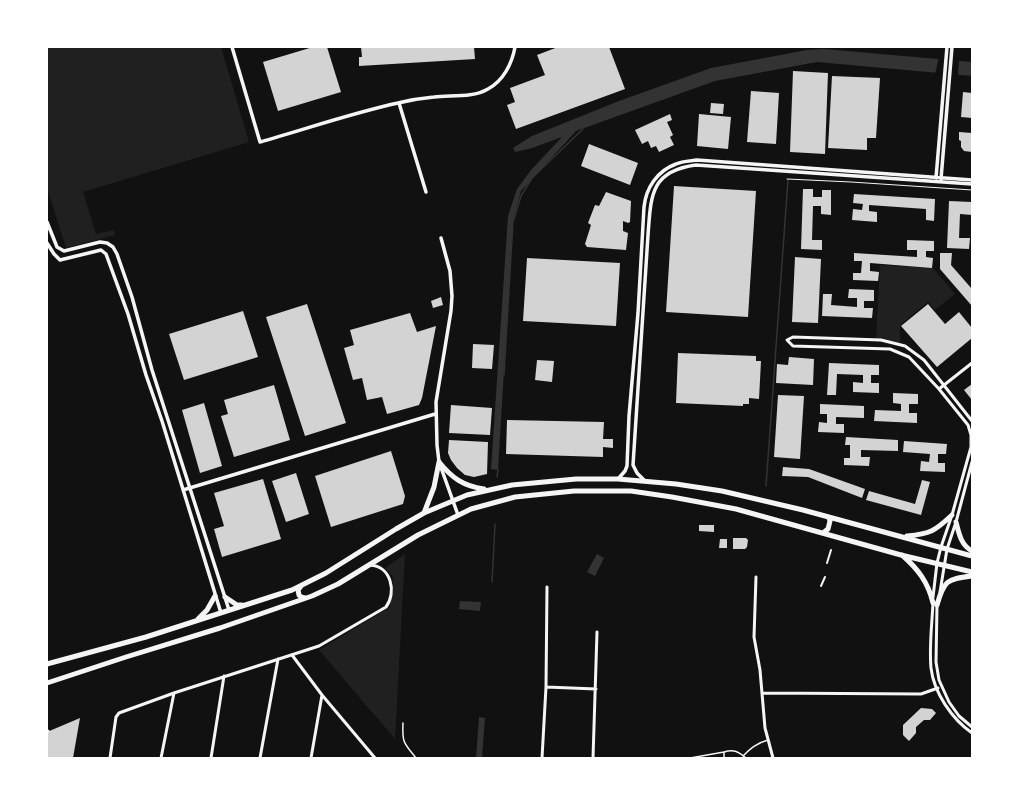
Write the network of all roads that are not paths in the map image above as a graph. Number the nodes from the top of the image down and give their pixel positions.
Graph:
1 (232, 47) edge
2 (515, 47) edge
3 (947, 47) edge
4 (952, 47) edge
5 (399, 103) junction
6 (936, 179) junction
7 (941, 179) junction
8 (972, 180) edge
9 (972, 184) edge
10 (426, 192) dead end
11 (47, 222) edge
12 (441, 238) dead end
13 (47, 243) edge
14 (804, 337) junction
15 (803, 346) junction
16 (972, 363) edge
17 (944, 385) junction
18 (939, 389) junction
19 (435, 414) junction
20 (972, 420) edge
21 (439, 462) junction
22 (972, 462) edge
23 (618, 479) junction
24 (644, 480) junction
25 (190, 488) junction
26 (183, 490) junction
27 (486, 490) junction
28 (453, 501) junction
29 (424, 513) junction
30 (458, 515) junction
31 (952, 515) junction
32 (829, 518) junction
33 (956, 522) junction
34 (823, 532) junction
35 (902, 536) junction
36 (941, 547) junction
37 (947, 549) junction
38 (831, 550) dead end
39 (972, 551) edge
40 (901, 555) junction
41 (972, 556) edge
42 (827, 563) dead end
43 (937, 563) junction
44 (369, 565) junction
45 (944, 565) junction
46 (972, 572) edge
47 (972, 576) edge
48 (756, 577) dead end
49 (824, 577) dead end
50 (301, 586) junction
51 (547, 586) dead end
52 (821, 586) dead end
53 (216, 596) junction
54 (225, 597) junction
55 (306, 598) junction
56 (935, 604) junction
57 (244, 605) junction
58 (229, 610) junction
59 (220, 613) junction
60 (198, 620) junction
61 (597, 632) dead end
62 (292, 654) junction
63 (278, 659) junction
64 (47, 664) edge
65 (224, 676) junction
66 (47, 683) edge
67 (546, 687) junction
68 (942, 687) junction
69 (596, 689) junction
70 (937, 689) junction
71 (174, 693) junction
72 (762, 693) junction
73 (322, 695) junction
74 (403, 723) dead end
75 (972, 727) edge
76 (972, 733) edge
77 (768, 740) junction
78 (724, 752) junction
79 (743, 756) junction
80 (110, 758) edge
81 (161, 758) edge
82 (210, 758) edge
83 (260, 758) edge
84 (311, 758) edge
85 (375, 758) edge
86 (416, 758) edge
87 (542, 758) edge
88 (592, 758) edge
89 (690, 758) edge
90 (724, 758) edge
91 (746, 758) edge
92 (774, 758) edge

1 - 5 street
2 - 5 street
3 - 6 street
4 - 7 street
5 - 10 street
6 - 7 street
6 - 23 street
6 - 24 street
7 - 8 street
7 - 9 street
11 - 25 street
12 - 19 street
13 - 26 street
14 - 15 street
14 - 15 street
14 - 17 street
15 - 18 street
16 - 17 street
17 - 18 street
17 - 20 street
18 - 31 street
19 - 21 street
19 - 25 street
21 - 27 highway
21 - 28 street
21 - 29 highway
22 - 33 street
23 - 24 highway
23 - 27 highway
24 - 32 highway
25 - 26 street
25 - 54 street
26 - 53 street
27 - 28 highway
28 - 29 highway
28 - 30 street
29 - 50 highway
30 - 34 highway
30 - 44 highway
31 - 35 highway
31 - 36 street
32 - 34 highway
32 - 35 highway
33 - 37 street
33 - 39 highway
34 - 40 highway
35 - 36 highway
36 - 37 highway
36 - 43 street
37 - 41 highway
37 - 45 street
38 - 42 street
40 - 43 highway
40 - 56 highway
43 - 45 highway
43 - 56 street
44 - 55 highway
44 - 62 street
45 - 46 highway
45 - 56 street
47 - 56 highway
48 - 72 street
49 - 52 street
50 - 55 highway
50 - 57 highway
51 - 67 street
53 - 59 street
53 - 60 highway
54 - 57 highway
54 - 58 street
55 - 66 highway
56 - 68 street
56 - 70 street
57 - 58 highway
58 - 59 highway
59 - 60 highway
60 - 64 highway
61 - 69 street
62 - 63 street
62 - 73 street
63 - 65 street
63 - 83 street
65 - 71 street
65 - 82 street
67 - 69 street
67 - 87 street
68 - 70 street
68 - 75 street
69 - 88 street
70 - 72 street
70 - 76 street
71 - 80 street
71 - 81 street
72 - 77 street
73 - 84 street
73 - 85 street
74 - 86 lane
77 - 79 lane
77 - 92 street
78 - 79 lane
78 - 89 lane
78 - 90 lane
79 - 91 lane

